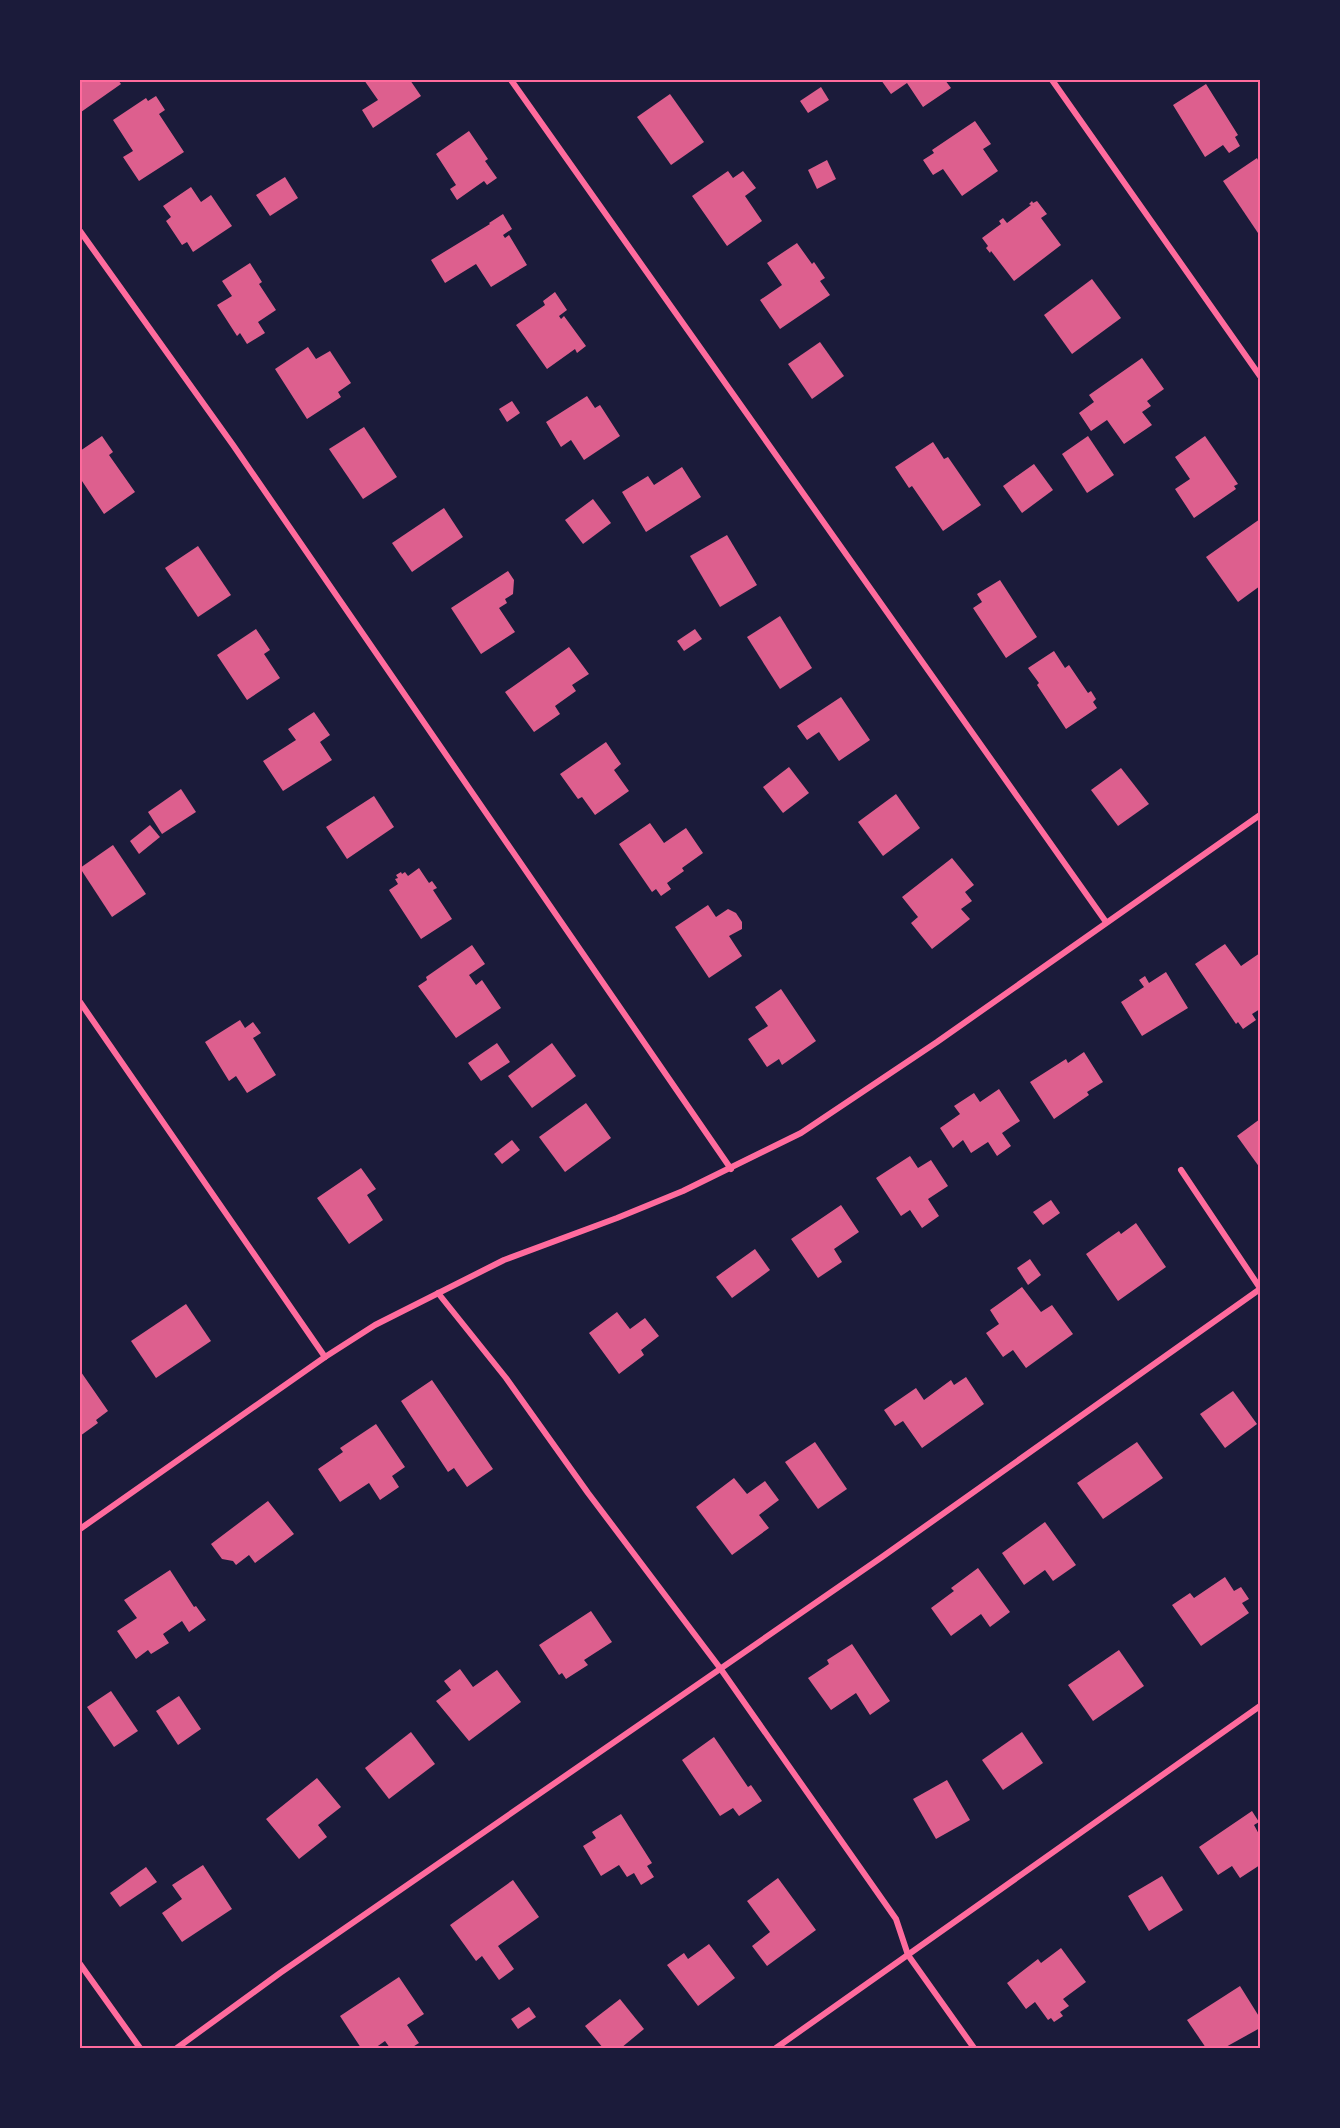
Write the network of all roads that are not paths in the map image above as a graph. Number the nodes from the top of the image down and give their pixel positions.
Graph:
1 (511, 80) edge
2 (1052, 80) edge
3 (80, 231) edge
4 (1260, 376) edge
5 (1260, 815) edge
6 (1106, 922) junction
7 (80, 1002) edge
8 (731, 1169) junction
9 (1181, 1170) dead end
10 (1260, 1289) edge
11 (438, 1293) junction
12 (325, 1357) junction
13 (80, 1529) edge
14 (720, 1668) junction
15 (1260, 1706) edge
16 (908, 1955) junction
17 (80, 1964) edge
18 (141, 2049) edge
19 (177, 2049) edge
20 (776, 2049) edge
21 (974, 2049) edge

1 - 6 street
2 - 4 street
3 - 8 street
5 - 6 street
6 - 8 street
7 - 12 street
8 - 11 street
9 - 10 street
10 - 14 street
11 - 12 street
11 - 14 street
12 - 13 street
14 - 16 street
14 - 19 street
15 - 16 street
16 - 20 street
16 - 21 street
17 - 18 street

